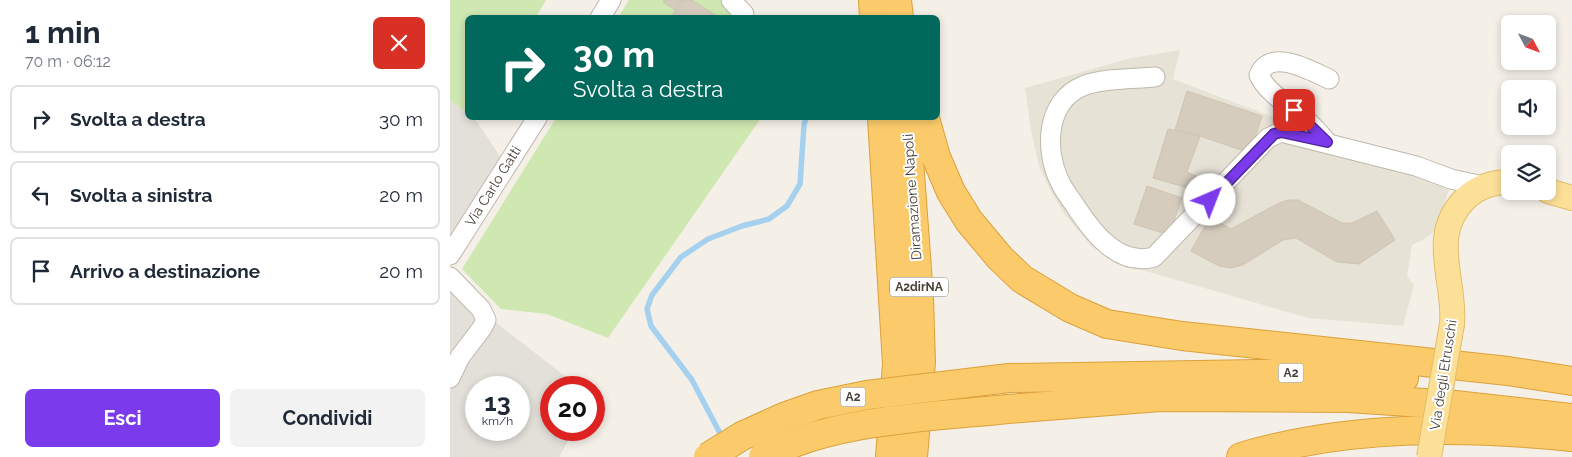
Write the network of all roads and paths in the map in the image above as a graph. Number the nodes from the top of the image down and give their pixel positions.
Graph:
1 (611, 0) edge
2 (731, 0) edge
3 (873, 0) edge
4 (897, 0) edge
5 (744, 14) dead end
6 (602, 15) edge
7 (874, 15) edge
8 (898, 15) edge
9 (1155, 77) dead end
10 (1329, 79) dead end
11 (536, 120) edge
12 (882, 120) edge
13 (906, 120) edge
14 (926, 120) edge
15 (1327, 142) junction
16 (1501, 183) edge
17 (1483, 186) junction
18 (1556, 193) edge
19 (1572, 198) edge
20 (450, 255) edge
21 (450, 277) edge
22 (450, 378) edge
23 (1572, 381) edge
24 (1572, 398) edge
25 (1572, 418) edge
26 (1572, 437) edge
27 (708, 457) edge
28 (763, 457) edge
29 (890, 457) edge
30 (913, 457) edge
31 (1240, 457) edge
32 (1429, 457) edge

1 - 6 street
2 - 5 street
3 - 7 highway
4 - 8 highway
9 - 15 street
10 - 15 street
11 - 20 street, Via Carlo Gatti
12 - 29 highway, Diramazione Napoli / A2dirNA
13 - 30 highway, Diramazione Napoli / A2dirNA
14 - 23 highway
15 - 17 street
16 - 17 main road
17 - 32 main road, Via degli Etruschi, bridge
18 - 19 main road
21 - 22 street
24 - 27 highway, A2, bridge
25 - 28 highway, bridge
26 - 31 highway

